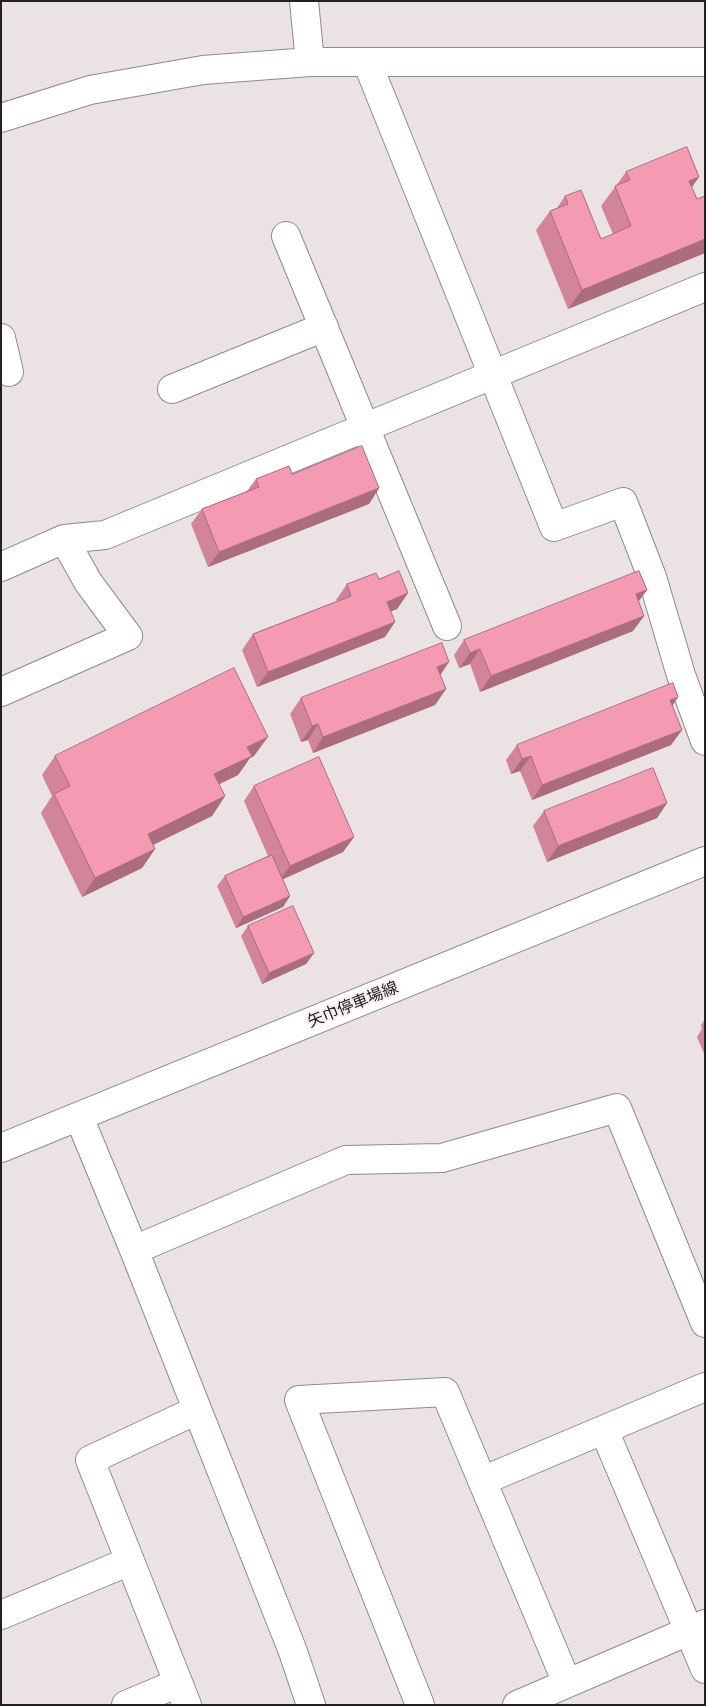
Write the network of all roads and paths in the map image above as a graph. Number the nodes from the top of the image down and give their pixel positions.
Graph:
1 (304, 1) edge
2 (310, 62) junction
3 (367, 62) junction
4 (705, 62) edge
5 (1, 118) edge
6 (286, 236) dead end
7 (705, 287) edge
8 (324, 327) junction
9 (1, 338) edge
10 (9, 372) dead end
11 (492, 375) junction
12 (172, 389) dead end
13 (365, 428) junction
14 (64, 539) junction
15 (1, 566) edge
16 (447, 626) dead end
17 (1, 692) edge
18 (705, 741) edge
19 (705, 861) edge
20 (80, 1117) junction
21 (1, 1148) edge
22 (134, 1250) junction
23 (705, 1323) edge
24 (705, 1387) edge
25 (197, 1410) junction
26 (604, 1430) junction
27 (482, 1482) junction
28 (130, 1561) junction
29 (1, 1615) edge
30 (697, 1627) edge
31 (705, 1669) edge
32 (567, 1683) junction
33 (183, 1694) edge
34 (126, 1705) edge
35 (311, 1705) edge
36 (420, 1705) edge
37 (517, 1705) edge

1 - 2 street
2 - 3 street
2 - 5 street
3 - 4 street
3 - 11 street
6 - 8 street
7 - 11 street
8 - 12 street
8 - 13 street
9 - 10 street
11 - 13 street
11 - 18 street
13 - 14 street
13 - 16 street
14 - 15 street
14 - 17 street
19 - 20 street, 矢巾停車場線
20 - 21 street, 矢巾停車場線
20 - 22 street
22 - 23 street
22 - 25 street
24 - 26 street
25 - 28 street
25 - 35 street
26 - 27 street
26 - 30 street
27 - 32 street
27 - 36 street
28 - 29 street
28 - 33 street
30 - 31 street
30 - 32 street
32 - 37 street
33 - 34 street

